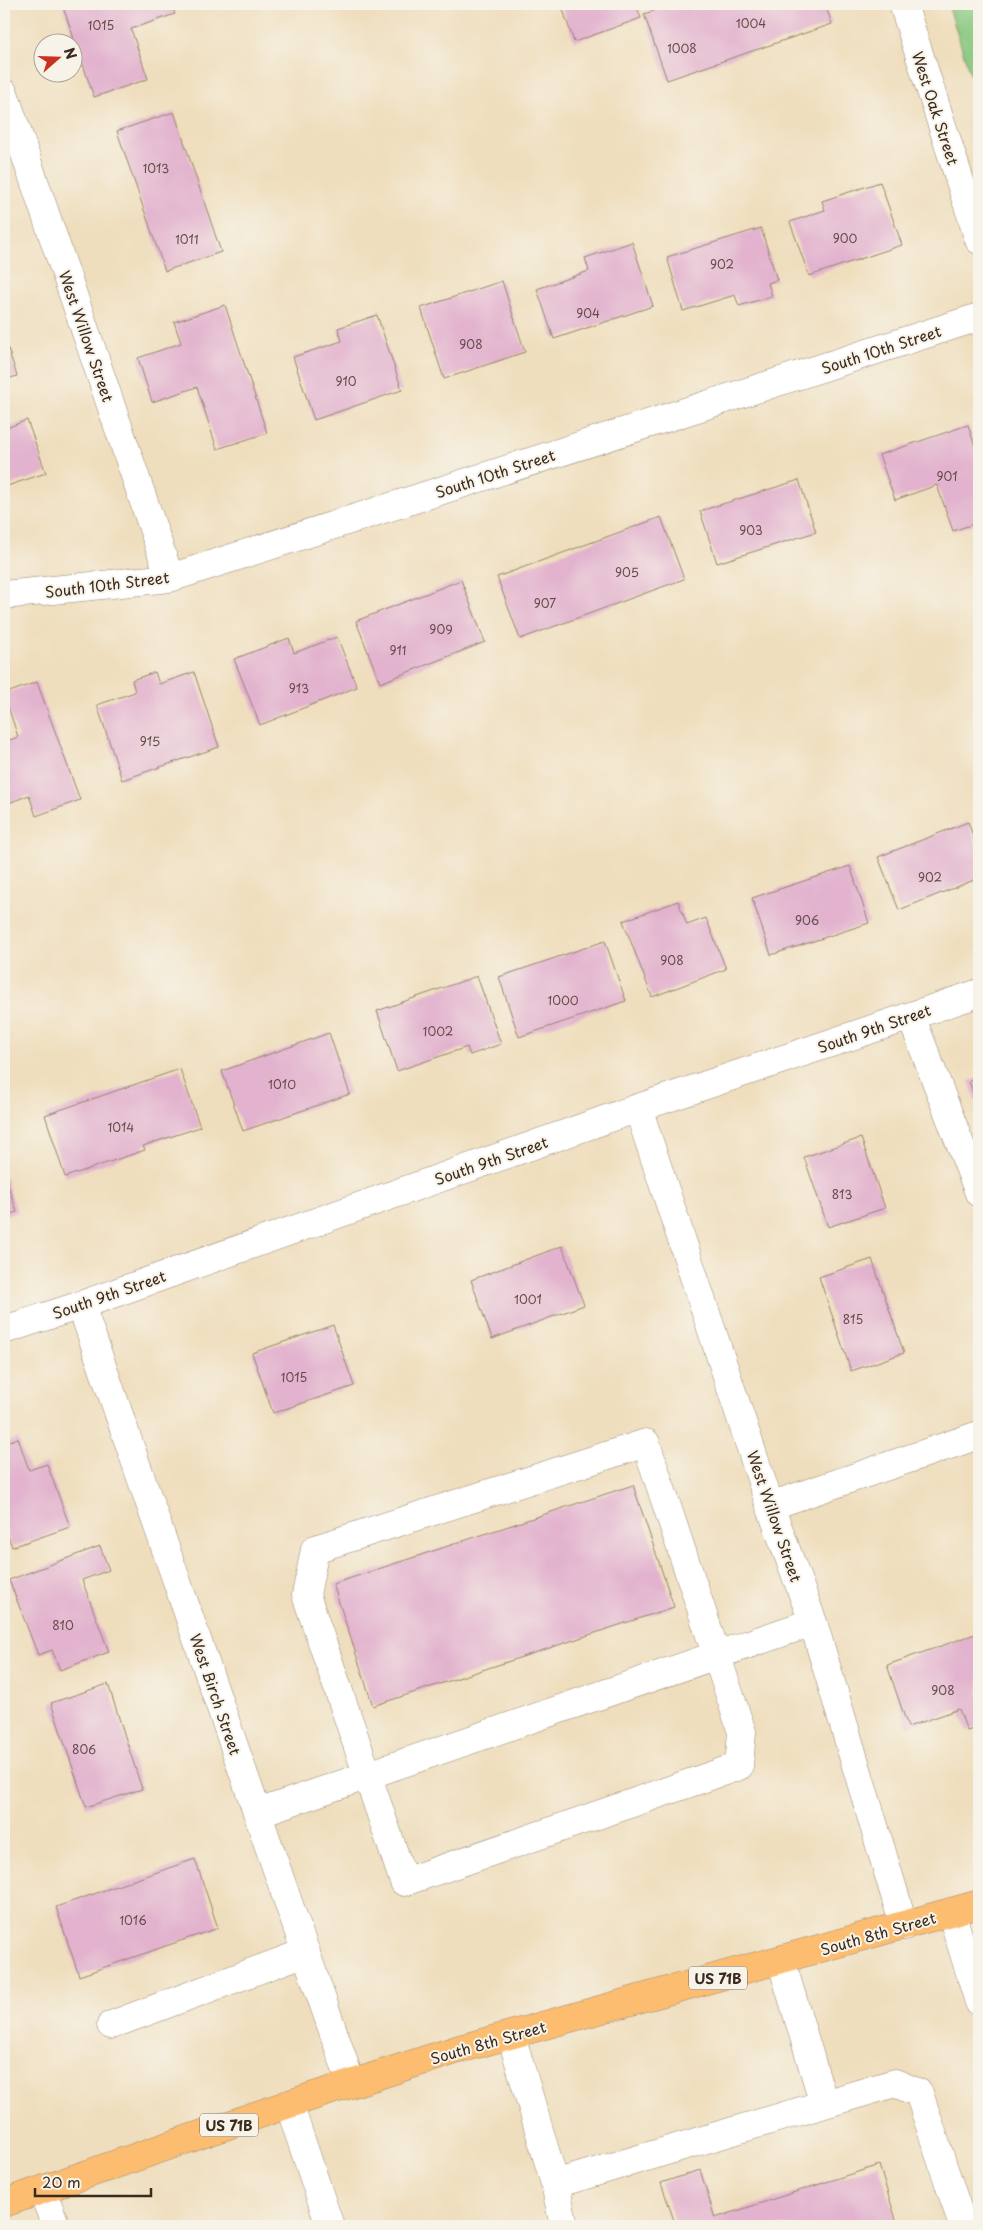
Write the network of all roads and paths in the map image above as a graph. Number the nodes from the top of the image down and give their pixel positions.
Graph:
1 (903, 4) edge
2 (4, 93) edge
3 (979, 240) edge
4 (979, 317) edge
5 (170, 578) junction
6 (4, 596) edge
7 (979, 993) edge
8 (911, 1016) junction
9 (638, 1108) junction
10 (979, 1193) edge
11 (81, 1305) junction
12 (4, 1330) edge
13 (979, 1435) edge
14 (770, 1506) junction
15 (813, 1622) junction
16 (718, 1655) junction
17 (368, 1776) junction
18 (258, 1814) junction
19 (979, 1904) edge
20 (951, 1912) junction
21 (904, 1926) junction
22 (306, 1952) junction
23 (781, 1960) junction
24 (979, 2002) edge
25 (111, 2026) dead end
26 (511, 2035) junction
27 (351, 2083) junction
28 (289, 2104) junction
29 (824, 2104) junction
30 (555, 2184) junction
31 (42, 2190) junction
32 (4, 2203) edge
33 (56, 2226) edge
34 (330, 2226) edge
35 (564, 2226) edge
36 (962, 2226) edge

1 - 3 street, West Oak Street
2 - 5 street, West Willow Street
4 - 5 street, South 10th Street
5 - 6 street, South 10th Street
7 - 8 street, South 9th Street
8 - 9 street, South 9th Street
8 - 10 street
9 - 11 street, South 9th Street
9 - 14 street, West Willow Street
11 - 12 street, South 9th Street
11 - 18 street, West Birch Street
13 - 14 street
14 - 15 street, West Willow Street
15 - 16 street
15 - 21 street, West Willow Street
16 - 17 street
16 - 17 street
16 - 17 street
17 - 18 street
18 - 22 street, West Birch Street
19 - 20 main road, South 8th Street / US 71B
20 - 21 main road, South 8th Street / US 71B
20 - 24 street
21 - 23 main road, South 8th Street / US 71B
22 - 25 street
22 - 27 street, West Birch Street
23 - 26 main road, South 8th Street / US 71B
23 - 29 street
26 - 27 main road, South 8th Street / US 71B
26 - 30 street
27 - 28 main road, South 8th Street / US 71B
28 - 31 main road, South 8th Street / US 71B
28 - 34 street
29 - 30 street
29 - 36 street
30 - 35 street
31 - 32 main road, South 8th Street / US 71B
31 - 33 street

